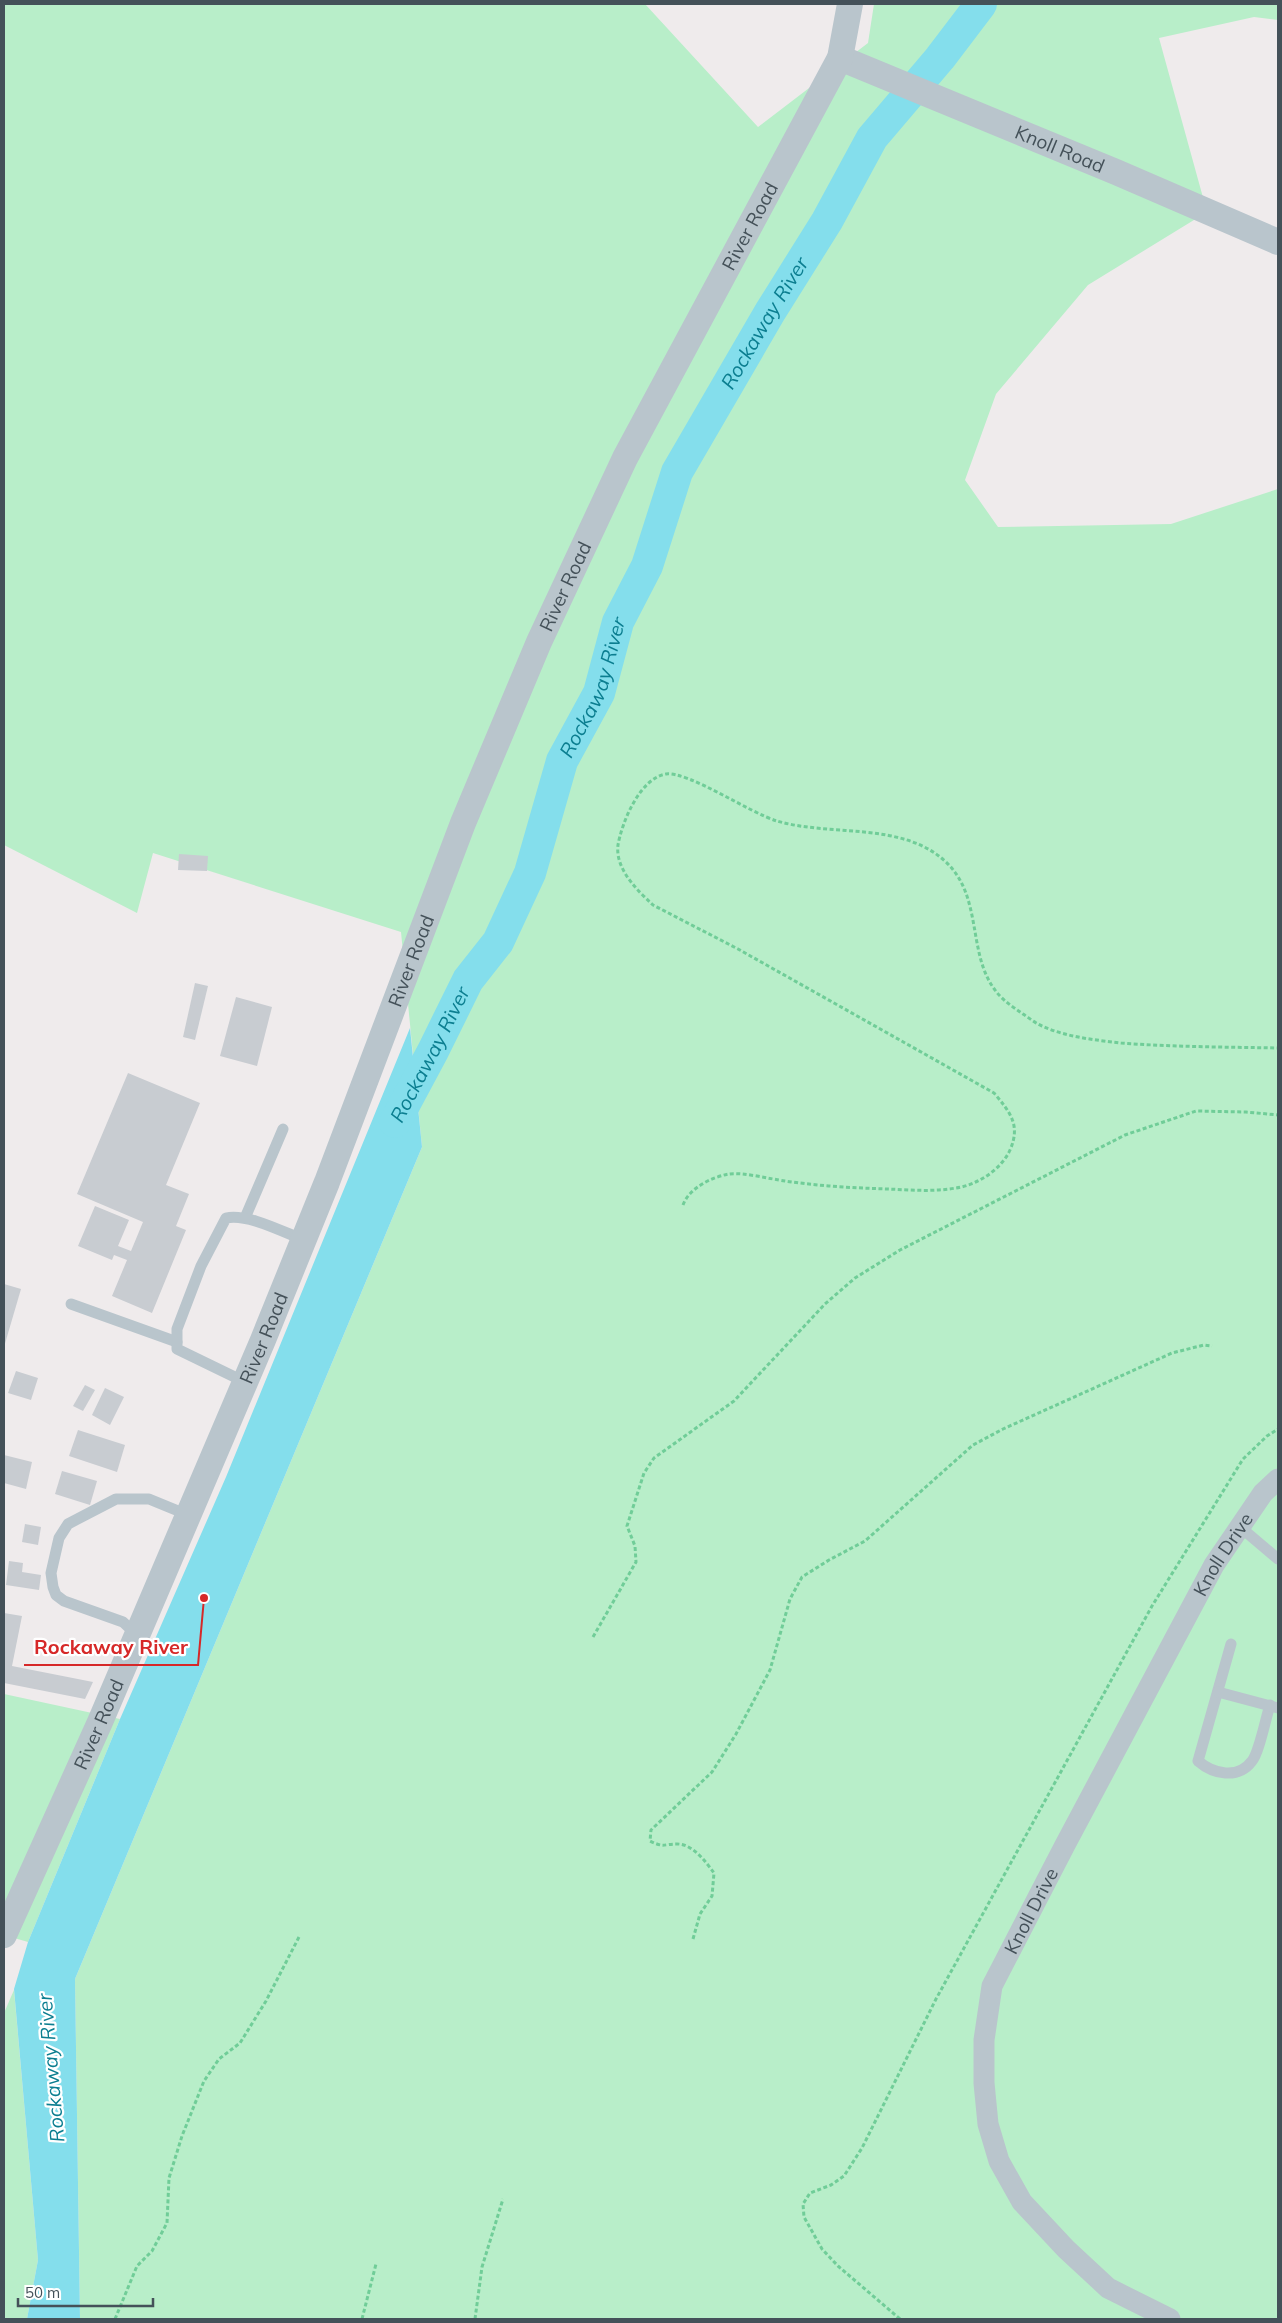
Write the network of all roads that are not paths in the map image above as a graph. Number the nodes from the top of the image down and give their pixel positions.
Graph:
1 (850, 4) edge
2 (840, 58) junction
3 (1278, 242) edge
4 (283, 1129) dead end
5 (245, 1218) junction
6 (304, 1240) junction
7 (71, 1304) dead end
8 (177, 1342) junction
9 (245, 1382) junction
10 (1278, 1479) edge
11 (188, 1515) junction
12 (1239, 1526) junction
13 (1278, 1560) edge
14 (137, 1635) junction
15 (1231, 1644) dead end
16 (1218, 1692) junction
17 (1274, 1707) edge
18 (4, 1935) edge
19 (1170, 2319) edge

1 - 2 street, River Road
2 - 3 street, Knoll Road
2 - 6 street, River Road
4 - 5 lane
5 - 6 lane
5 - 8 lane
6 - 9 street, River Road
7 - 8 lane
8 - 9 lane
9 - 11 street, River Road
10 - 12 street, Knoll Drive
11 - 14 street, River Road
11 - 14 lane
12 - 13 lane
12 - 19 street, Knoll Drive
14 - 18 street, River Road
15 - 16 lane
16 - 17 lane
16 - 17 lane

